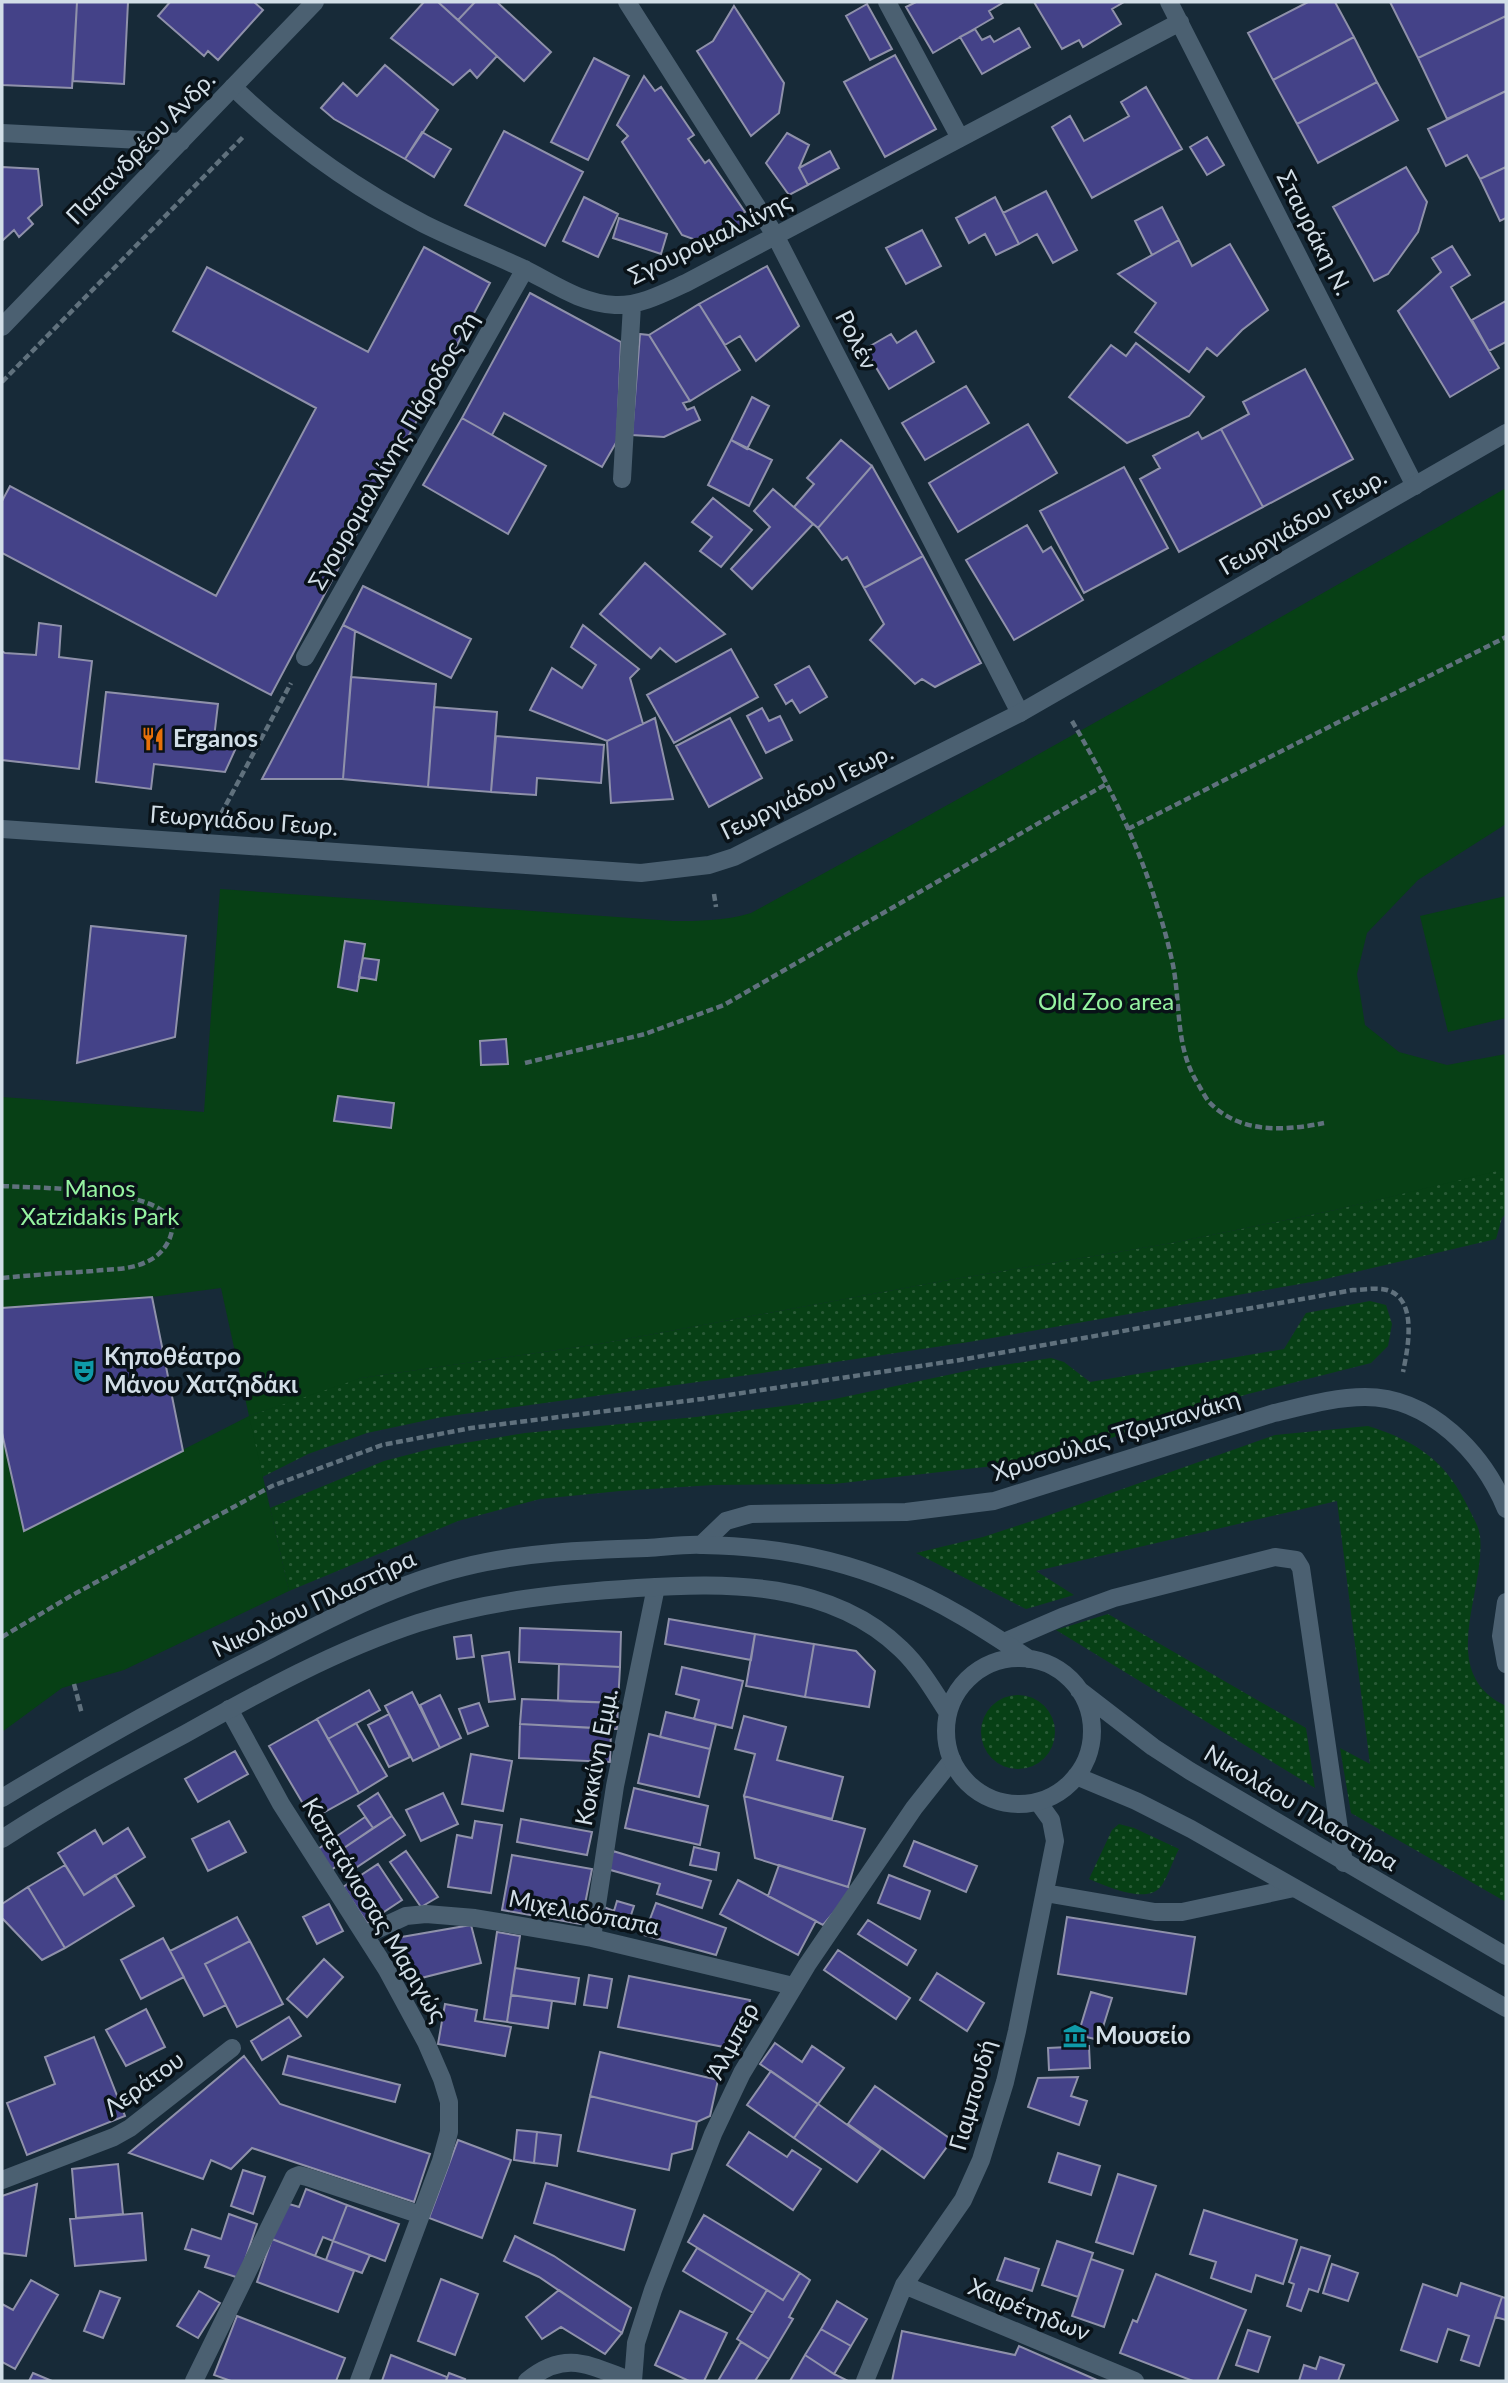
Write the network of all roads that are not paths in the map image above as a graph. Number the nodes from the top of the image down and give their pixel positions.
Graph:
1 (315, 2) edge
2 (627, 2) edge
3 (887, 2) edge
4 (1169, 2) edge
5 (1180, 22) junction
6 (233, 87) junction
7 (2, 133) edge
8 (960, 138) junction
9 (181, 142) junction
10 (775, 235) junction
11 (525, 269) junction
12 (632, 304) junction
13 (2, 327) edge
14 (1506, 433) edge
15 (622, 479) dead end
16 (1415, 486) junction
17 (305, 657) road end
18 (1020, 713) junction
19 (2, 829) edge
20 (1506, 1509) edge
21 (701, 1545) junction
22 (656, 1587) junction
23 (1506, 1602) edge
24 (1004, 1642) junction
25 (1029, 1659) junction
26 (1506, 1664) edge
27 (1079, 1690) junction
28 (229, 1709) junction
29 (948, 1713) junction
30 (952, 1760) junction
31 (1076, 1776) junction
32 (2, 1798) edge
33 (1038, 1802) junction
34 (2, 1839) edge
35 (1344, 1863) junction
36 (1294, 1888) junction
37 (1045, 1893) junction
38 (365, 1935) junction
39 (592, 1938) junction
40 (1506, 1956) edge
41 (793, 1986) junction
42 (1506, 2008) edge
43 (232, 2048) dead end
44 (2, 2180) edge
45 (421, 2215) junction
46 (904, 2285) junction
47 (194, 2381) edge
48 (359, 2381) edge
49 (527, 2381) edge
50 (632, 2381) edge
51 (865, 2381) edge
52 (1135, 2381) edge

1 - 6 street, Παπανδρέου Ανδρ.
2 - 10 street, Ρολέν
3 - 8 street
4 - 5 street, Σταυράκη Ν.
5 - 8 street, Σγουρομαλλίνης
5 - 16 street, Σταυράκη Ν.
6 - 9 street, Παπανδρέου Ανδρ.
6 - 11 street, Σγουρομαλλίνης
7 - 9 street
8 - 10 street, Σγουρομαλλίνης
9 - 13 street, Παπανδρέου Ανδρ.
10 - 12 street, Σγουρομαλλίνης
10 - 18 street, Ρολέν
11 - 12 street, Σγουρομαλλίνης
11 - 17 street, Σγουρομαλλίνης Πάροδος 2η
12 - 15 street
14 - 16 street, Γεωργιάδου Γεωρ.
16 - 18 street, Γεωργιάδου Γεωρ.
18 - 19 street, Γεωργιάδου Γεωρ.
20 - 21 street, Χρυσούλας Τζομπανάκη
21 - 24 street, Νικολάου Πλαστήρα
21 - 32 street, Νικολάου Πλαστήρα
22 - 28 street
22 - 29 street
22 - 39 street, Κοκκίνη Εμμ.
23 - 26 street
24 - 25 street, Νικολάου Πλαστήρα
24 - 35 street
25 - 27 street
25 - 29 street
27 - 31 street
27 - 35 street, Νικολάου Πλαστήρα
28 - 34 street
28 - 38 street, Καπετάνισσας Μαριγώς
29 - 30 street
30 - 33 street
30 - 41 street, Άλμπερ
31 - 33 street
31 - 36 street
33 - 37 street, Γιαμπουδή
35 - 40 street, Νικολάου Πλαστήρα
36 - 37 street
36 - 42 street
37 - 46 street, Γιαμπουδή
38 - 39 street, Μιχελιδόπαπα
38 - 45 street, Καπετάνισσας Μαριγώς
39 - 41 street, Μιχελιδόπαπα
41 - 50 street, Άλμπερ
43 - 44 street, Λεράτου
45 - 47 street
45 - 48 street, Καπετάνισσας Μαριγώς
46 - 51 street, Γιαμπουδή
46 - 52 street, Χαιρέτηδων
49 - 50 street

